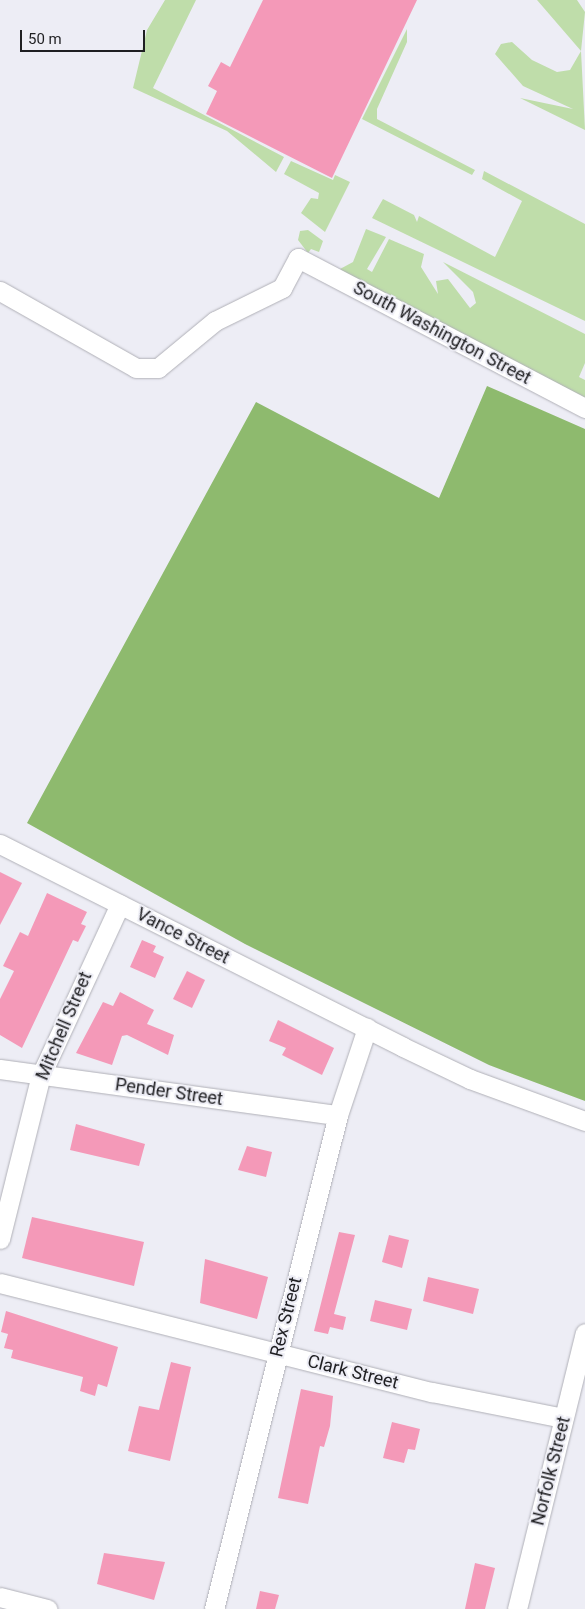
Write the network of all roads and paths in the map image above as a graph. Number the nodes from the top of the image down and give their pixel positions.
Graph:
1 (0, 291) edge
2 (585, 408) edge
3 (0, 844) edge
4 (120, 904) junction
5 (367, 1028) junction
6 (0, 1069) edge
7 (41, 1075) junction
8 (338, 1115) junction
9 (585, 1121) edge
10 (0, 1239) edge
11 (0, 1283) edge
12 (585, 1333) edge
13 (276, 1353) junction
14 (563, 1418) junction
15 (0, 1597) edge
16 (47, 1609) edge
17 (214, 1609) edge
18 (517, 1609) edge

1 - 2 street, South Washington Street
3 - 4 street, Vance Street
4 - 5 street, Vance Street
4 - 7 street, Mitchell Street
5 - 8 street, Rex Street
5 - 9 street
6 - 7 street, Pender Street
7 - 8 street, Pender Street
7 - 10 street, Mitchell Street
8 - 13 street, Rex Street
11 - 13 street, Clark Street
12 - 14 street, Norfolk Street
13 - 14 street, Clark Street
13 - 17 street, Rex Street
14 - 18 street, Norfolk Street
15 - 16 street

